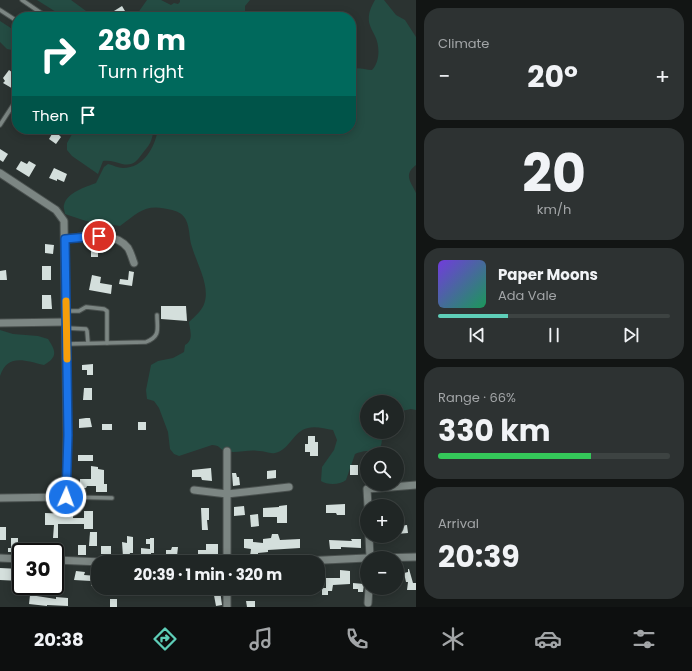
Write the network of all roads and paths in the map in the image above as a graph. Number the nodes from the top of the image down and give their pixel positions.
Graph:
1 (22, 0) edge
2 (0, 10) edge
3 (40, 12) edge
4 (12, 18) edge
5 (12, 107) edge
6 (0, 125) edge
7 (0, 173) edge
8 (65, 239) junction
9 (134, 263) dead end
10 (66, 310) junction
11 (157, 315) dead end
12 (0, 324) edge
13 (66, 325) junction
14 (107, 343) junction
15 (67, 344) junction
16 (88, 344) junction
17 (227, 451) dead end
18 (416, 485) edge
19 (289, 487) dead end
20 (194, 490) dead end
21 (227, 494) junction
22 (66, 497) junction
23 (0, 498) edge
24 (112, 498) dead end
25 (368, 499) edge
26 (227, 555) edge
27 (404, 557) edge
28 (416, 557) edge
29 (0, 558) edge
30 (360, 558) edge
31 (12, 559) edge
32 (64, 560) edge
33 (325, 560) edge
34 (91, 562) edge
35 (227, 595) edge
36 (369, 595) edge
37 (368, 603) dead end
38 (227, 607) edge

1 - 3 lane
2 - 4 lane
5 - 6 lane
7 - 8 street
8 - 9 street
8 - 10 street
10 - 13 street
10 - 14 lane
11 - 14 lane
12 - 13 street
13 - 15 street
13 - 16 lane
14 - 16 lane
15 - 16 lane
15 - 22 street
17 - 21 street
18 - 25 street
19 - 21 street
20 - 21 street
21 - 26 street
22 - 23 street
22 - 24 lane
27 - 28 street
29 - 31 street
30 - 33 street
32 - 34 street
35 - 38 street
36 - 37 street

